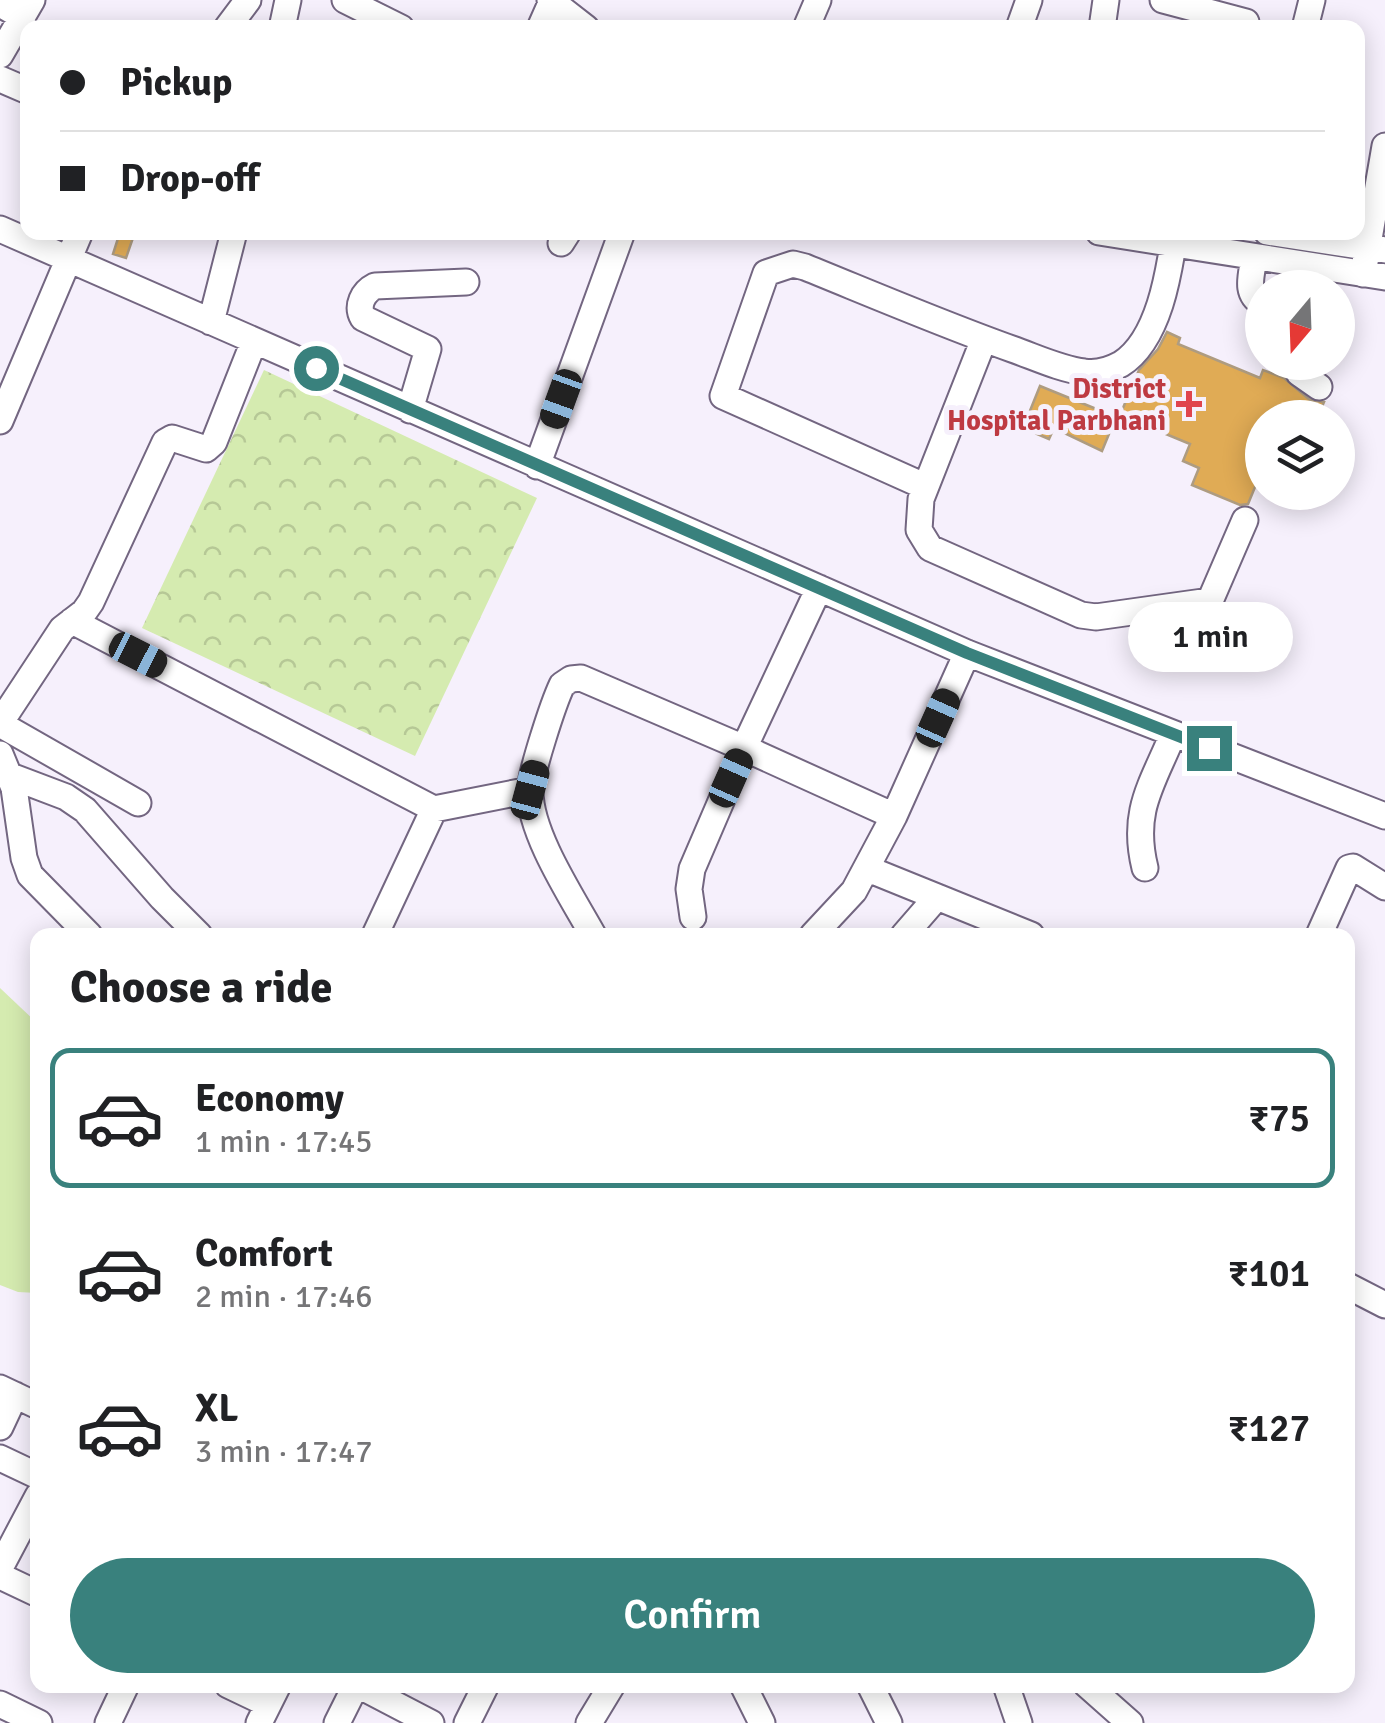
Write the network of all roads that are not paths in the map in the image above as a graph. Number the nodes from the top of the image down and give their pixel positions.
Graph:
1 (345, 0) edge
2 (1163, 0) edge
3 (551, 1) edge
4 (18, 7) edge
5 (385, 20) edge
6 (576, 20) edge
7 (1238, 20) edge
8 (0, 55) edge
9 (1385, 146) edge
10 (25, 240) edge
11 (77, 240) edge
12 (232, 240) edge
13 (619, 240) edge
14 (1174, 240) edge
15 (1183, 240) edge
16 (1269, 240) edge
17 (1321, 240) edge
18 (1376, 248) edge
19 (1262, 258) junction
20 (70, 260) junction
21 (1257, 270) edge
22 (1374, 276) edge
23 (466, 282) dead end
24 (211, 322) junction
25 (984, 339) junction
26 (254, 341) junction
27 (1308, 380) edge
28 (1319, 387) dead end
29 (410, 410) junction
30 (0, 420) edge
31 (537, 466) junction
32 (924, 486) junction
33 (1246, 520) dead end
34 (819, 588) junction
35 (72, 621) junction
36 (967, 653) junction
37 (0, 724) edge
38 (1173, 734) junction
39 (744, 748) junction
40 (3, 767) edge
41 (530, 790) junction
42 (138, 803) dead end
43 (434, 809) junction
44 (894, 816) junction
45 (1385, 816) edge
46 (1145, 868) dead end
47 (868, 870) junction
48 (1385, 887) edge
49 (938, 897) junction
50 (692, 917) dead end
51 (81, 928) edge
52 (193, 928) edge
53 (378, 928) edge
54 (588, 928) edge
55 (820, 928) edge
56 (910, 928) edge
57 (1013, 928) edge
58 (1321, 928) edge
59 (1355, 1290) edge
60 (1385, 1306) edge
61 (18, 1396) edge
62 (0, 1427) edge
63 (0, 1458) edge
64 (30, 1472) edge
65 (30, 1511) edge
66 (0, 1568) edge
67 (0, 1576) edge
68 (30, 1590) edge
69 (122, 1693) edge
70 (245, 1693) edge
71 (353, 1693) edge
72 (372, 1693) edge
73 (482, 1693) edge
74 (607, 1693) edge
75 (747, 1693) edge
76 (874, 1693) edge
77 (1009, 1693) edge
78 (1095, 1693) edge
79 (0, 1704) edge
80 (268, 1704) edge
81 (39, 1723) edge
82 (108, 1723) edge
83 (337, 1723) edge
84 (430, 1723) edge
85 (467, 1723) edge
86 (589, 1723) edge
87 (762, 1723) edge
88 (888, 1723) edge
89 (1019, 1723) edge
90 (1130, 1723) edge

1 - 5 street
2 - 7 street
3 - 6 street
4 - 8 street
9 - 18 street
10 - 20 street
11 - 20 street
12 - 24 street
13 - 31 street
14 - 25 street
15 - 19 street
16 - 19 street
17 - 18 street
18 - 22 street
19 - 21 street
19 - 22 street
20 - 24 street
20 - 30 street
23 - 29 street
24 - 26 street
25 - 32 street
25 - 32 street
26 - 29 street
26 - 35 street
27 - 28 street
29 - 31 street
31 - 34 street
32 - 33 street
34 - 36 street
34 - 39 street
35 - 37 street
35 - 43 street
36 - 38 street
36 - 44 street
37 - 42 street
38 - 45 street
38 - 46 street
39 - 41 street
39 - 44 street
39 - 50 street
40 - 51 street
40 - 52 street
41 - 43 street
41 - 54 street
43 - 53 street
44 - 47 street
47 - 49 street
47 - 55 street
48 - 58 street
49 - 56 street
49 - 57 street
59 - 60 street
61 - 62 street
63 - 64 street
65 - 66 street
67 - 68 street
69 - 82 street
70 - 80 street
71 - 83 street
72 - 84 street
73 - 85 street
74 - 86 street
75 - 87 street
76 - 88 street
77 - 89 street
78 - 90 street
79 - 81 street

